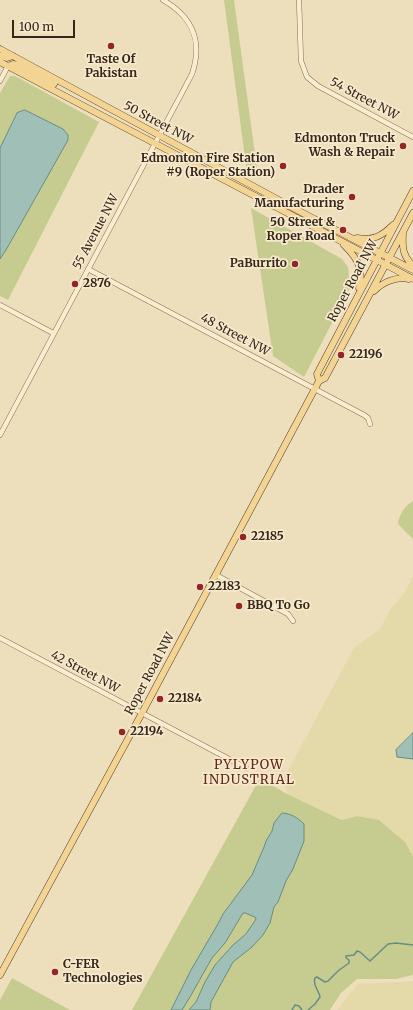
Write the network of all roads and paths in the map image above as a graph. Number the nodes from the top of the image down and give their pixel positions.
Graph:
1 (163, 0) edge
2 (300, 0) edge
3 (0, 49) edge
4 (0, 56) edge
5 (13, 56) junction
6 (0, 62) edge
7 (8, 66) junction
8 (0, 81) edge
9 (80, 93) junction
10 (159, 135) junction
11 (413, 137) edge
12 (155, 143) junction
13 (413, 191) edge
14 (413, 213) edge
15 (397, 221) junction
16 (404, 231) junction
17 (351, 237) junction
18 (339, 240) junction
19 (381, 253) junction
20 (390, 258) junction
21 (377, 260) junction
22 (386, 265) junction
23 (413, 266) edge
24 (88, 268) junction
25 (413, 270) edge
26 (413, 280) edge
27 (358, 295) junction
28 (368, 298) junction
29 (0, 305) edge
30 (53, 333) junction
31 (318, 381) junction
32 (315, 389) junction
33 (370, 424) dead end
34 (0, 434) edge
35 (216, 575) junction
36 (293, 621) dead end
37 (0, 638) edge
38 (142, 713) junction
39 (246, 768) dead end
40 (0, 975) edge

1 - 10 street, 55 Avenue NW
2 - 11 street, 54 Street NW
3 - 5 main road, 50 Street NW
4 - 5 main road
5 - 9 main road, 50 Street NW
6 - 7 main road, 50 Street NW
7 - 8 street
7 - 9 main road
7 - 12 main road, 50 Street NW
9 - 10 main road, 50 Street NW
10 - 12 street, 55 Avenue NW
10 - 17 main road, 50 Street NW
12 - 18 main road, 50 Street NW
12 - 24 street, 55 Avenue NW
13 - 15 main road, Roper Road NW
14 - 16 main road, Roper Road NW
15 - 17 main road
15 - 19 main road, Roper Road NW
16 - 20 main road, Roper Road NW
16 - 23 main road
17 - 19 main road, 50 Street NW
18 - 21 main road, 50 Street NW
18 - 27 main road
19 - 20 main road, 50 Street NW
19 - 21 main road, Roper Road NW
20 - 22 main road, Roper Road NW
20 - 25 main road, 50 Street NW
21 - 22 main road, 50 Street NW
21 - 27 main road, Roper Road NW
22 - 26 main road, 50 Street NW
22 - 28 main road, Roper Road NW
24 - 30 street, 55 Avenue NW
24 - 32 street, 48 Street NW
26 - 28 main road
27 - 31 main road, Roper Road NW
28 - 31 main road, Roper Road NW
29 - 30 street
30 - 34 street, 55 Avenue NW
31 - 32 main road, Roper Road NW
32 - 33 street, 48 Street NW
32 - 35 main road, Roper Road NW
35 - 36 street
35 - 38 main road, Roper Road NW
37 - 38 street, 42 Street NW
38 - 39 street, 42 Street NW
38 - 40 main road, Roper Road NW

